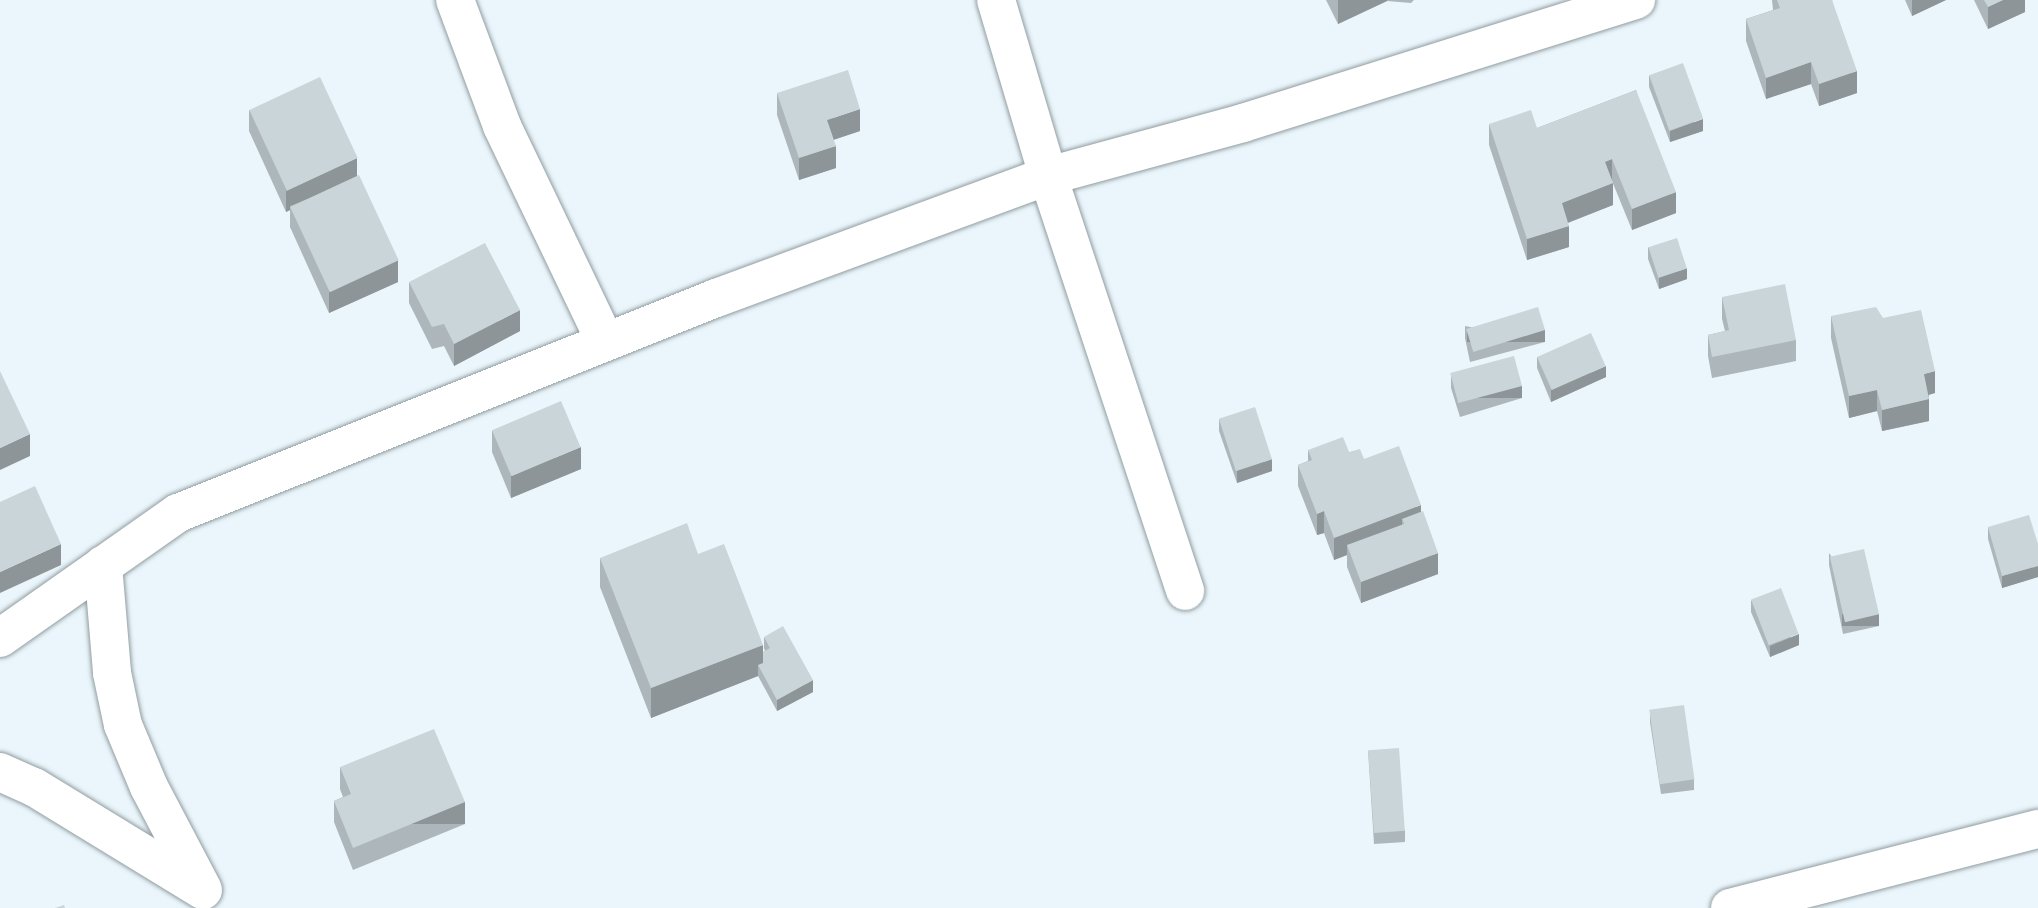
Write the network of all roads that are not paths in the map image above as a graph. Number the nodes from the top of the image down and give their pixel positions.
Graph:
1 (455, 0) edge
2 (996, 0) edge
3 (1636, 0) edge
4 (1048, 176) junction
5 (605, 341) junction
6 (103, 565) junction
7 (1185, 591) dead end
8 (0, 638) edge
9 (0, 772) edge
10 (2038, 829) edge
11 (209, 898) edge
12 (1730, 908) edge

1 - 5 street
2 - 4 street
3 - 4 street
4 - 5 street
4 - 7 street
5 - 6 street
6 - 8 street
6 - 11 street
9 - 11 street
10 - 12 street

